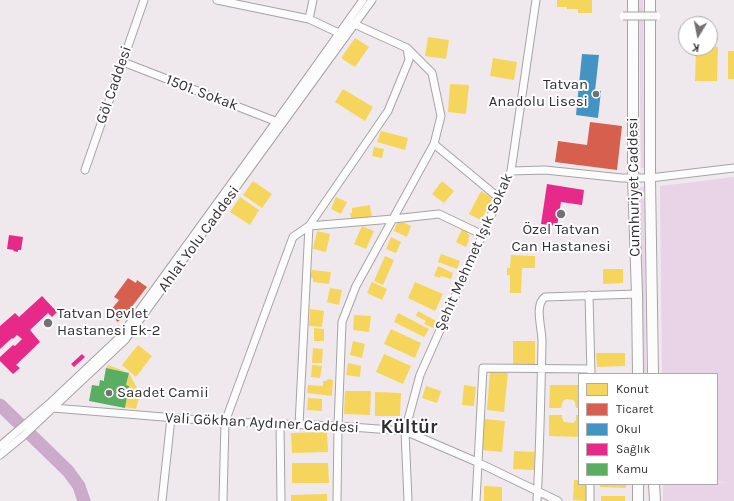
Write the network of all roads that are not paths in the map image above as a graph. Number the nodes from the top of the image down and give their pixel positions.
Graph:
1 (144, 0) edge
2 (217, 0) edge
3 (313, 0) edge
4 (363, 0) edge
5 (372, 0) edge
6 (536, 0) edge
7 (633, 0) edge
8 (650, 0) edge
9 (623, 16) dead end
10 (656, 16) dead end
11 (309, 19) junction
12 (351, 22) junction
13 (343, 35) junction
14 (407, 48) junction
15 (122, 62) junction
16 (279, 123) junction
17 (434, 144) junction
18 (734, 168) edge
19 (84, 170) dead end
20 (511, 171) junction
21 (633, 178) junction
22 (650, 178) junction
23 (499, 198) junction
24 (393, 219) junction
25 (309, 226) junction
26 (483, 234) junction
27 (637, 294) junction
28 (589, 295) junction
29 (541, 369) junction
30 (591, 372) edge
31 (638, 373) edge
32 (653, 373) edge
33 (51, 406) junction
34 (171, 418) junction
35 (225, 422) junction
36 (280, 424) junction
37 (299, 425) junction
38 (338, 426) junction
39 (405, 431) junction
40 (19, 435) junction
41 (0, 446) edge
42 (0, 455) edge
43 (478, 462) junction
44 (590, 485) edge
45 (638, 485) edge
46 (654, 485) edge
47 (538, 492) junction
48 (162, 501) edge
49 (223, 501) edge
50 (281, 501) edge
51 (337, 501) edge
52 (408, 501) edge
53 (476, 501) edge
54 (537, 501) edge
55 (558, 501) edge
56 (590, 501) edge
57 (638, 501) edge
58 (654, 501) edge

1 - 15 street, Göl Caddesi
2 - 11 street
3 - 11 street
4 - 12 street, Ahlat Yolu Caddesi
5 - 12 street, Ahlat Yolu Caddesi
6 - 20 street, Şehit Mehmet Işık Sokak
7 - 21 highway, Cumhuriyet Caddesi
8 - 22 highway, Cumhuriyet Caddesi
9 - 10 street, bridge
11 - 13 street
12 - 13 street, Ahlat Yolu Caddesi
12 - 14 street
13 - 16 street, Ahlat Yolu Caddesi
14 - 17 street
14 - 25 street
15 - 16 street, 1501. Sokak
15 - 19 street, Göl Caddesi
16 - 33 street, Ahlat Yolu Caddesi
17 - 23 street
17 - 24 street
18 - 22 street
20 - 21 street
20 - 23 street, Şehit Mehmet Işık Sokak
21 - 22 street
21 - 27 highway, Cumhuriyet Caddesi
22 - 32 highway, Cumhuriyet Caddesi
23 - 26 street, Şehit Mehmet Işık Sokak
24 - 25 street
24 - 26 street
24 - 38 street
25 - 35 street
25 - 37 street
26 - 39 street, Şehit Mehmet Işık Sokak
27 - 28 street
27 - 31 highway, Cumhuriyet Caddesi
28 - 29 street
28 - 30 street
29 - 30 street
29 - 43 street
29 - 47 street
33 - 34 street, Vali Gökhan Aydıner Caddesi
33 - 40 street, Ahlat Yolu Caddesi
34 - 35 street, Vali Gökhan Aydıner Caddesi
34 - 48 street
35 - 36 street, Vali Gökhan Aydıner Caddesi
35 - 49 street
36 - 37 street, Vali Gökhan Aydıner Caddesi
36 - 50 street
37 - 38 street, Vali Gökhan Aydıner Caddesi
38 - 39 street, Vali Gökhan Aydıner Caddesi
38 - 51 street
39 - 43 street, Vali Gökhan Aydıner Caddesi
39 - 52 street, Şehit Mehmet Işık Sokak
40 - 41 street, Ahlat Yolu Caddesi
40 - 42 street, Ahlat Yolu Caddesi
43 - 47 street, Vali Gökhan Aydıner Caddesi
43 - 53 street
44 - 56 street
45 - 57 highway
46 - 58 highway
47 - 54 street
47 - 55 street, Vali Gökhan Aydıner Caddesi

